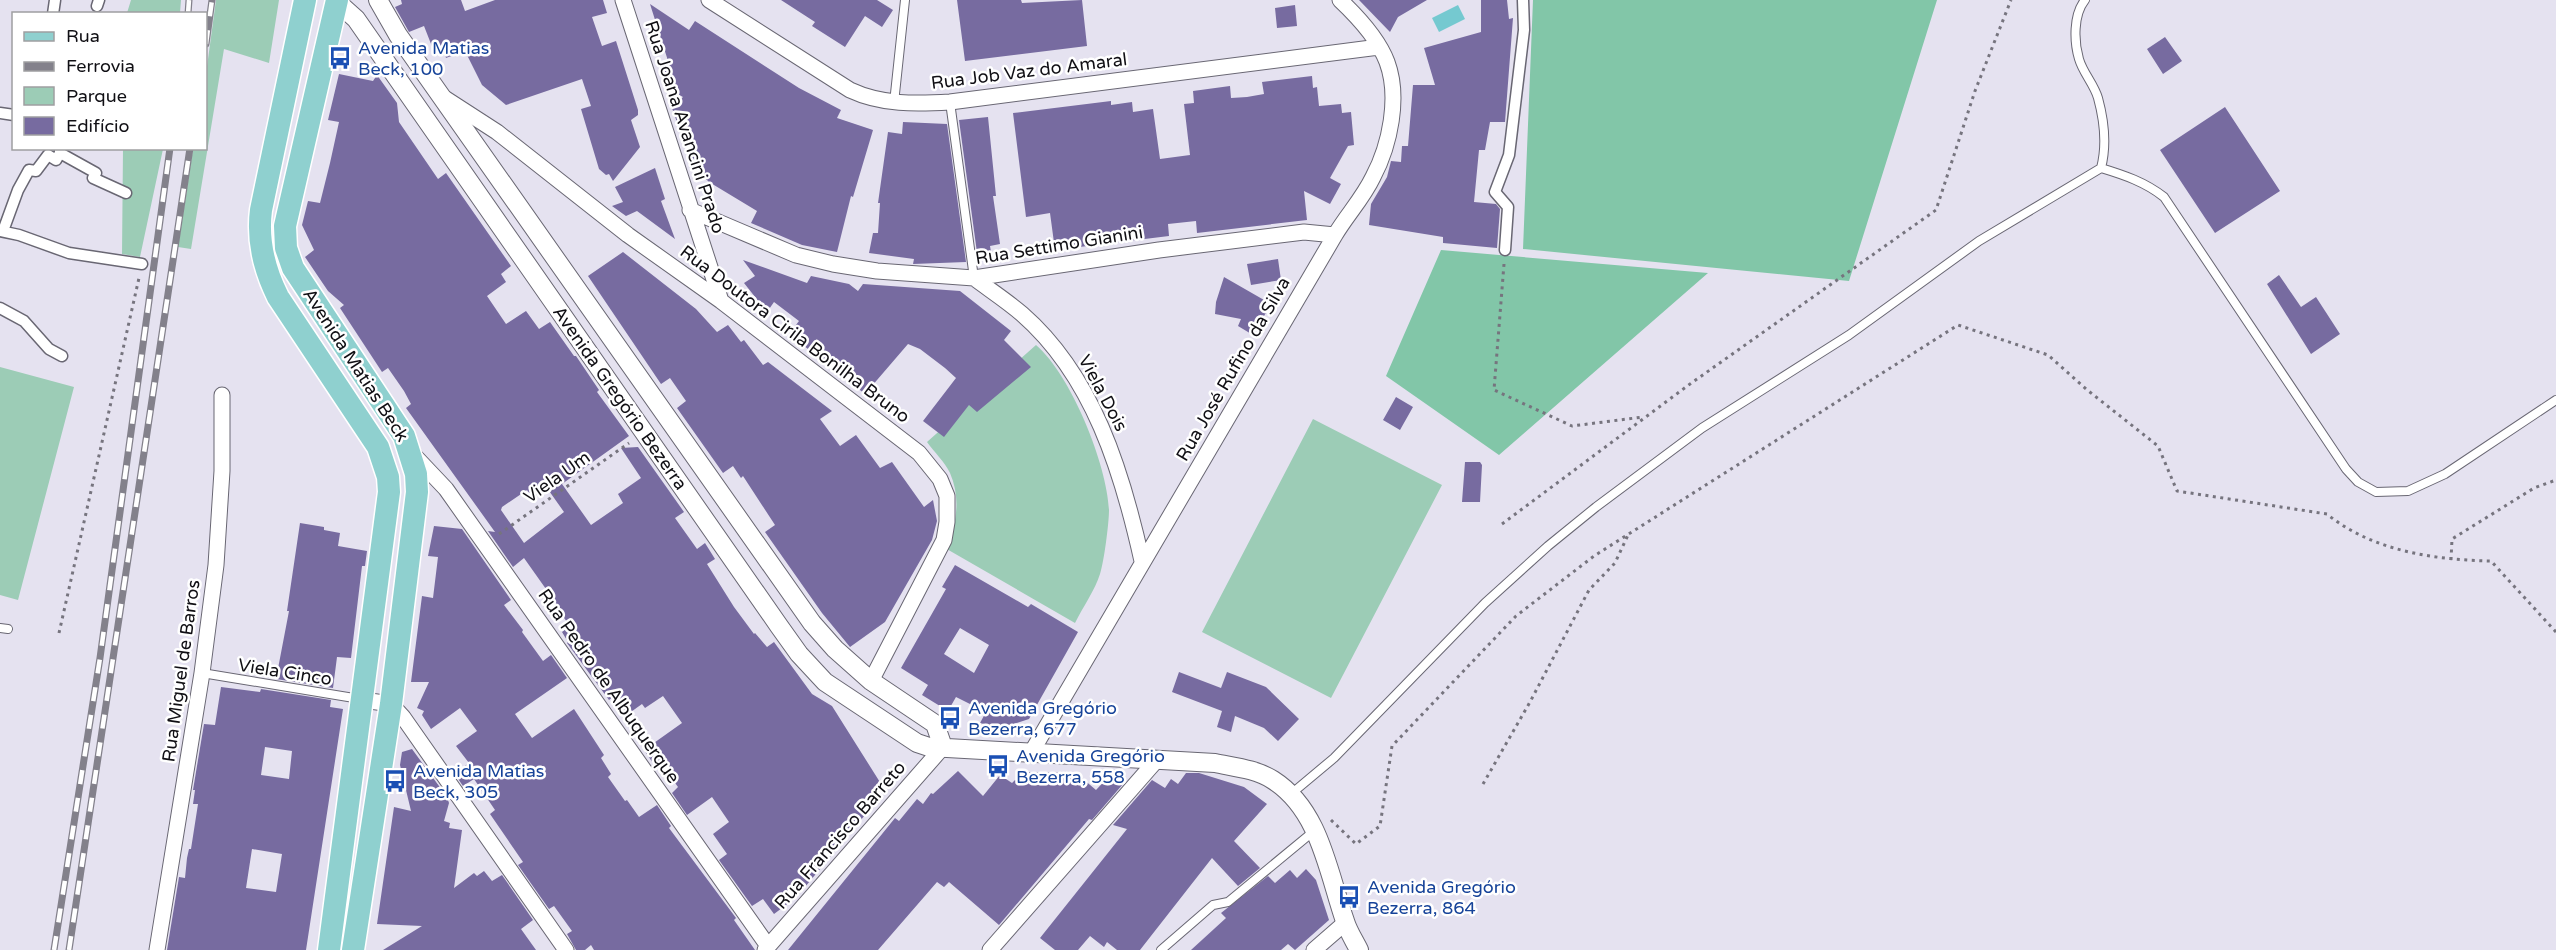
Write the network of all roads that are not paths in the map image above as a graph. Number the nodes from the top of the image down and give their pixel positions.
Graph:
1 (306, 0) edge
2 (336, 0) edge
3 (378, 0) edge
4 (623, 0) edge
5 (709, 0) edge
6 (905, 0) edge
7 (1340, 0) edge
8 (1523, 0) edge
9 (2085, 0) edge
10 (1380, 47) junction
11 (442, 96) junction
12 (894, 102) junction
13 (950, 102) junction
14 (60, 151) edge
15 (2101, 168) junction
16 (126, 193) dead end
17 (690, 210) junction
18 (1, 231) edge
19 (1335, 235) junction
20 (1505, 250) road end
21 (142, 264) road end
22 (974, 279) junction
23 (721, 301) junction
24 (0, 308) edge
25 (62, 356) dead end
26 (222, 395) dead end
27 (2556, 400) edge
28 (411, 452) junction
29 (1142, 561) junction
30 (202, 673) junction
31 (871, 681) junction
32 (363, 700) junction
33 (391, 704) junction
34 (943, 747) junction
35 (1031, 753) junction
36 (1155, 762) junction
37 (1291, 794) junction
38 (1314, 831) junction
39 (1345, 923) junction
40 (355, 948) edge
41 (767, 948) edge
42 (157, 950) edge
43 (329, 950) edge
44 (566, 950) edge
45 (990, 950) edge
46 (1161, 950) edge
47 (1314, 950) edge
48 (1359, 950) edge

1 - 32 main road, Avenida Matias Beck
2 - 28 main road, Avenida Matias Beck
2 - 34 street, Avenida Gregório Bezerra
3 - 11 street, Avenida Gregório Bezerra
4 - 17 street, Rua Joana Avancini Prado
5 - 12 street, Rua Job Vaz do Amaral
6 - 12 lane
7 - 10 street, Rua José Rufino da Silva
8 - 20 street
9 - 15 lane
10 - 13 street, Rua Job Vaz do Amaral
10 - 19 street, Rua José Rufino da Silva
11 - 23 street, Rua Doutora Cirila Bonilha Bruno
11 - 31 street, Avenida Gregório Bezerra
12 - 13 street, Rua Job Vaz do Amaral
13 - 22 lane
14 - 16 street
14 - 18 street
15 - 27 lane
15 - 37 lane
17 - 22 street, Rua Settimo Gianini
17 - 23 street, Rua Joana Avancini Prado
18 - 21 street
19 - 22 street, Rua Settimo Gianini
19 - 29 street, Rua José Rufino da Silva
22 - 29 street, Viela Dois
23 - 31 street, Rua Doutora Cirila Bonilha Bruno
24 - 25 street
26 - 30 street, Rua Miguel de Barros
28 - 33 main road, Avenida Matias Beck
28 - 41 street, Rua Pedro de Albuquerque
29 - 35 street, Rua José Rufino da Silva
30 - 32 lane, Viela Cinco
30 - 42 street, Rua Miguel de Barros
31 - 34 street, Avenida Gregório Bezerra
32 - 33 street
32 - 43 main road, Avenida Matias Beck
33 - 40 main road, Avenida Matias Beck
33 - 44 street
34 - 35 street, Avenida Gregório Bezerra
34 - 41 street, Rua Francisco Barreto
35 - 36 street, Avenida Gregório Bezerra
36 - 37 street, Avenida Gregório Bezerra
36 - 45 street
37 - 38 street, Avenida Gregório Bezerra
38 - 39 street, Avenida Gregório Bezerra
38 - 46 lane
39 - 47 street
39 - 48 street, Avenida Gregório Bezerra

